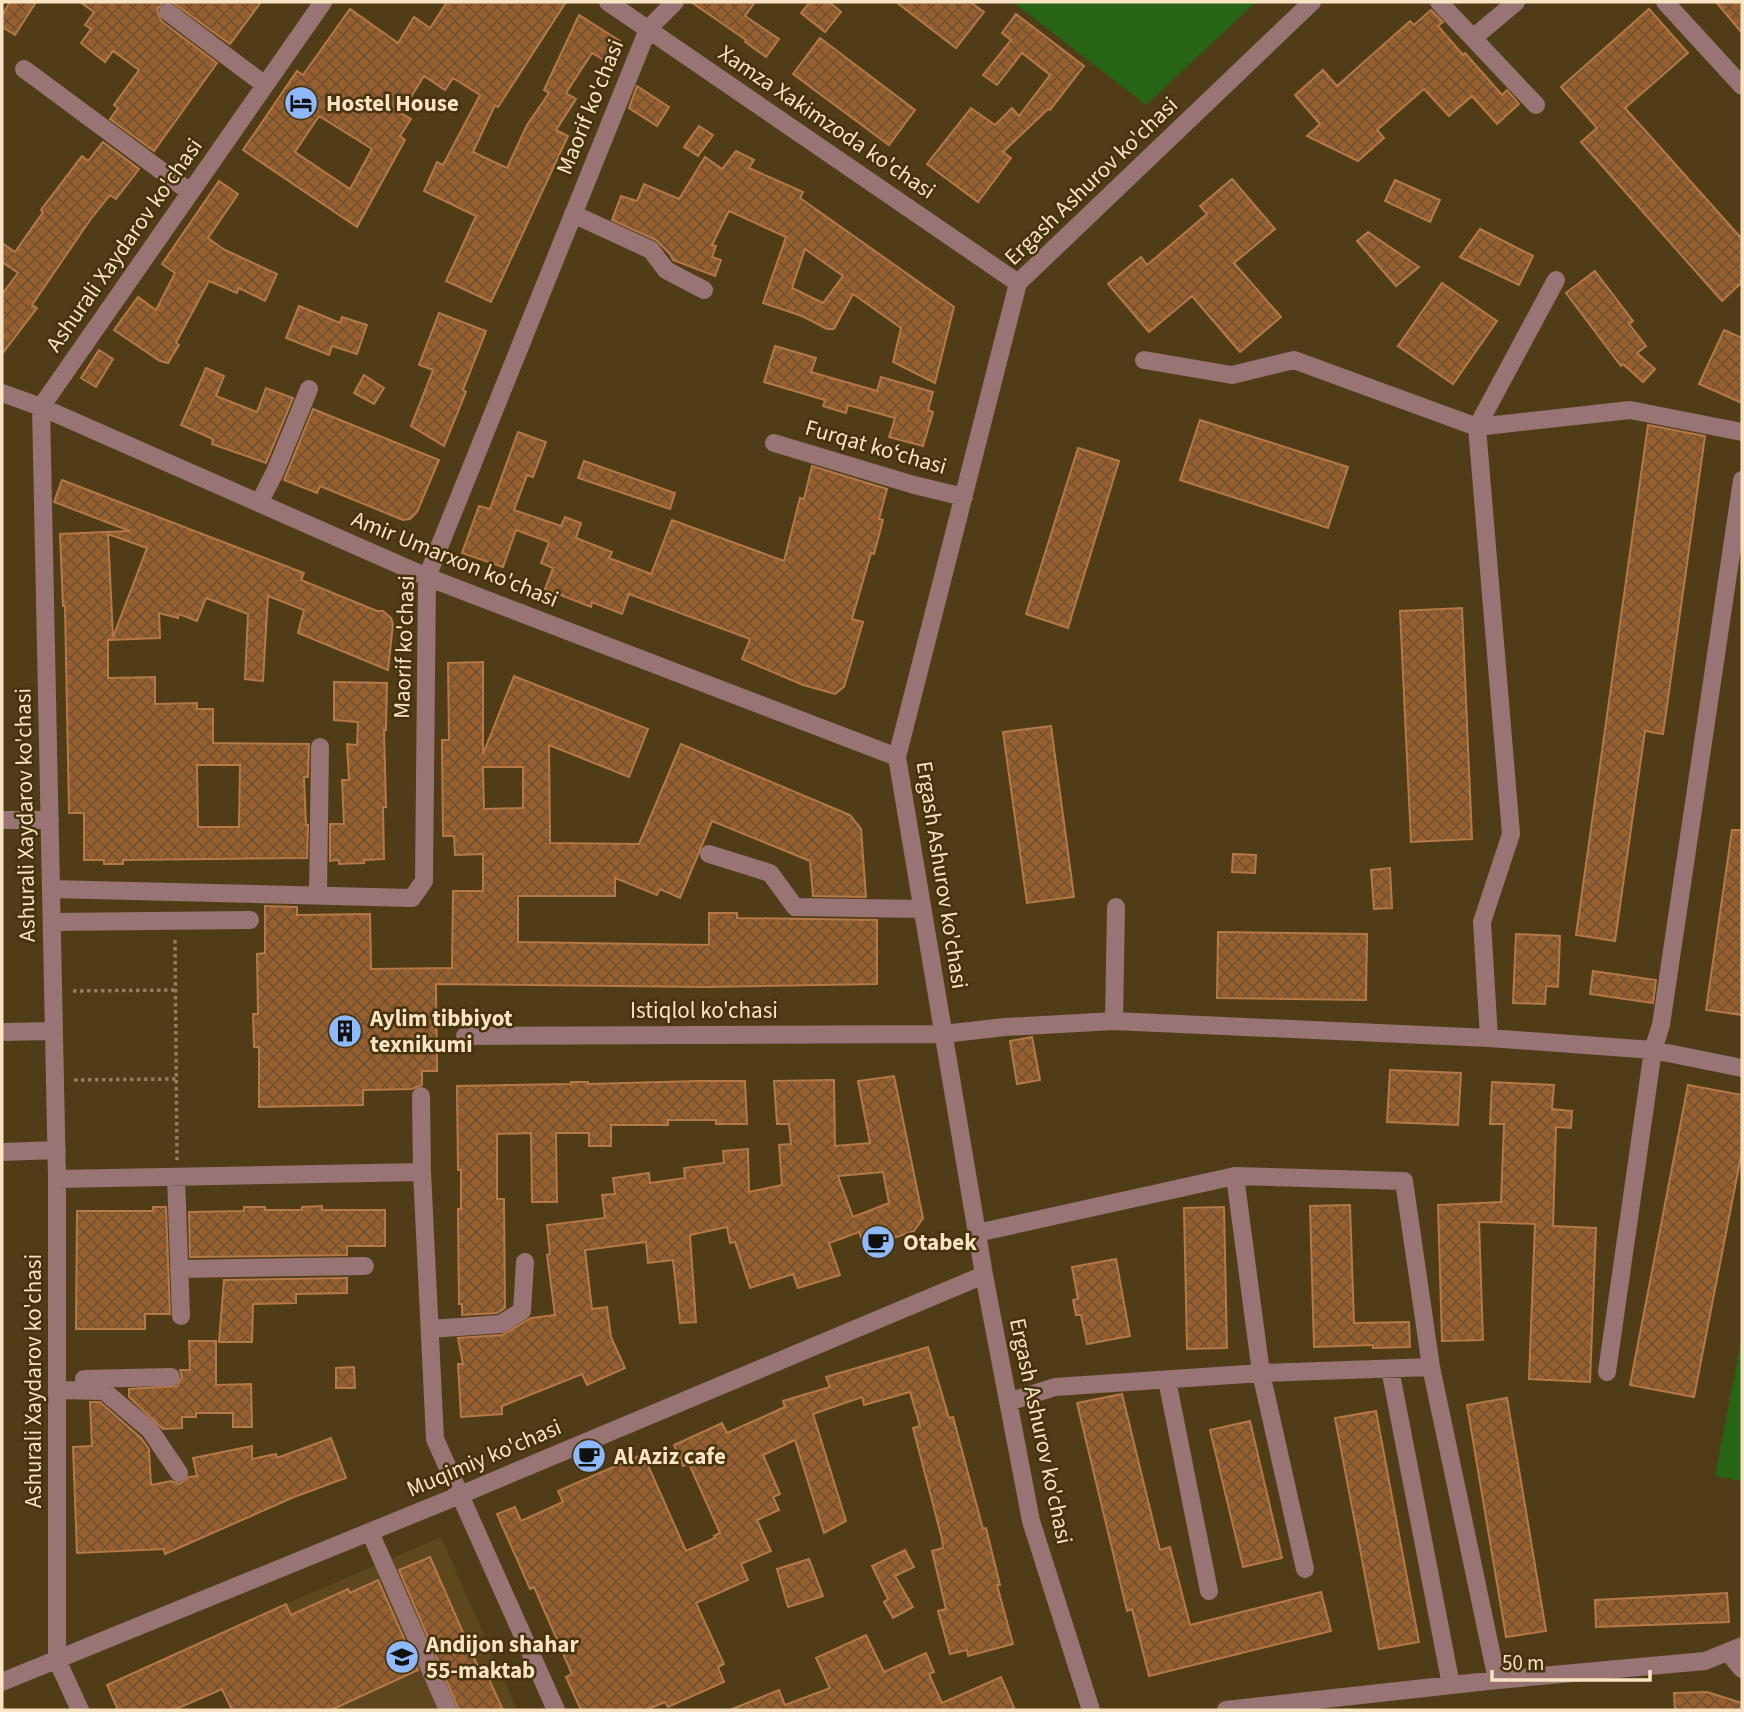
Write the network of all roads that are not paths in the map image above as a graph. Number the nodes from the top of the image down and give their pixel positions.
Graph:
1 (323, 2) edge
2 (608, 2) edge
3 (675, 2) edge
4 (1312, 2) edge
5 (1439, 2) edge
6 (1516, 2) edge
7 (1665, 2) edge
8 (168, 12) dead end
9 (648, 29) junction
10 (1473, 38) junction
11 (24, 69) dead end
12 (265, 85) junction
13 (1742, 86) edge
14 (1536, 105) dead end
15 (190, 192) junction
16 (573, 214) junction
17 (1556, 280) dead end
18 (1018, 283) junction
19 (704, 290) dead end
20 (1144, 360) dead end
21 (309, 388) dead end
22 (2, 393) edge
23 (41, 407) junction
24 (1476, 427) junction
25 (1742, 432) edge
26 (774, 443) dead end
27 (1742, 480) edge
28 (964, 497) junction
29 (259, 503) junction
30 (427, 577) junction
31 (320, 747) dead end
32 (897, 757) junction
33 (2, 820) edge
34 (50, 820) junction
35 (709, 854) dead end
36 (51, 889) junction
37 (318, 896) junction
38 (1116, 907) dead end
39 (922, 909) junction
40 (250, 920) dead end
41 (52, 922) junction
42 (1114, 1021) junction
43 (54, 1031) junction
44 (2, 1032) edge
45 (943, 1034) junction
46 (465, 1036) dead end
47 (1489, 1038) junction
48 (1653, 1050) junction
49 (1742, 1068) edge
50 (421, 1096) dead end
51 (57, 1150) junction
52 (2, 1152) edge
53 (422, 1172) junction
54 (1235, 1176) junction
55 (176, 1177) junction
56 (57, 1180) junction
57 (977, 1233) junction
58 (525, 1262) dead end
59 (365, 1266) dead end
60 (179, 1269) junction
61 (984, 1275) junction
62 (181, 1316) dead end
63 (430, 1329) junction
64 (1431, 1367) junction
65 (1391, 1369) junction
66 (1607, 1372) dead end
67 (1261, 1373) junction
68 (171, 1377) dead end
69 (1167, 1380) junction
70 (57, 1385) junction
71 (1008, 1402) junction
72 (179, 1474) dead end
73 (460, 1495) junction
74 (370, 1532) junction
75 (1305, 1569) dead end
76 (1209, 1591) dead end
77 (1735, 1649) edge
78 (57, 1660) junction
79 (1742, 1669) edge
80 (1497, 1680) junction
81 (2, 1682) edge
82 (1451, 1685) junction
83 (80, 1710) edge
84 (448, 1710) edge
85 (556, 1710) edge
86 (1091, 1710) edge
87 (1226, 1710) edge

1 - 12 street, Ashurali Xaydarov ko'chasi
2 - 9 street, Xamza Xakimzoda ko'chasi
3 - 9 street, Maorif ko'chasi
4 - 18 street, Ergash Ashurov ko'chasi
5 - 10 street
6 - 10 street
7 - 13 street
8 - 12 street
9 - 16 street, Maorif ko'chasi
9 - 18 street, Xamza Xakimzoda ko'chasi
10 - 14 street
11 - 15 street
12 - 15 street, Ashurali Xaydarov ko'chasi
15 - 23 street, Ashurali Xaydarov ko'chasi
16 - 19 street
16 - 30 street, Maorif ko'chasi
17 - 24 street
18 - 28 street, Ergash Ashurov ko'chasi
20 - 24 street
21 - 29 street
22 - 23 street, Amir Umarxon ko'chasi
23 - 29 street, Amir Umarxon ko'chasi
23 - 34 street, Ashurali Xaydarov ko'chasi
24 - 25 street
24 - 47 street
26 - 28 street, Furqat koʻchasi
27 - 48 street
28 - 32 street, Ergash Ashurov ko'chasi
29 - 30 street, Amir Umarxon ko'chasi
30 - 32 street, Amir Umarxon ko'chasi
30 - 37 street, Maorif ko'chasi
31 - 37 street
32 - 39 street, Ergash Ashurov ko'chasi
33 - 34 street
34 - 36 street, Ashurali Xaydarov ko'chasi
35 - 39 street
36 - 37 street, Maorif ko'chasi
36 - 41 street, Ashurali Xaydarov ko'chasi
38 - 42 street
39 - 45 street, Ergash Ashurov ko'chasi
40 - 41 street
41 - 43 street, Ashurali Xaydarov ko'chasi
42 - 45 street, Istiqlol ko'chasi
42 - 47 street, Istiqlol ko'chasi
43 - 44 street
43 - 51 street, Ashurali Xaydarov ko'chasi
45 - 46 street, Istiqlol ko'chasi
45 - 57 street, Ergash Ashurov ko'chasi
47 - 48 street, Istiqlol ko'chasi
48 - 49 street, Istiqlol ko'chasi
48 - 66 street
50 - 53 street
51 - 52 street
51 - 56 street, Ashurali Xaydarov ko'chasi
53 - 55 street
53 - 63 street
54 - 57 street
54 - 64 street
54 - 67 street
55 - 56 street
55 - 60 street
56 - 70 street, Ashurali Xaydarov ko'chasi
57 - 61 street, Ergash Ashurov ko'chasi
58 - 63 street
59 - 60 street
60 - 62 street
61 - 71 street, Ergash Ashurov ko'chasi
61 - 73 street, Muqimiy ko'chasi
63 - 73 street
64 - 65 street
64 - 80 street
65 - 67 street
65 - 82 street
67 - 69 street
67 - 75 street
68 - 70 street
69 - 71 street
69 - 76 street
70 - 72 street
70 - 78 street, Ashurali Xaydarov ko'chasi
71 - 86 street, Ergash Ashurov ko'chasi
73 - 74 street, Muqimiy ko'chasi
73 - 85 street
74 - 78 street, Muqimiy ko'chasi
74 - 84 street
77 - 79 street
77 - 80 street
78 - 81 street, Muqimiy ko'chasi
78 - 83 street, Ashurali Xaydarov ko'chasi
80 - 82 street
82 - 87 street

